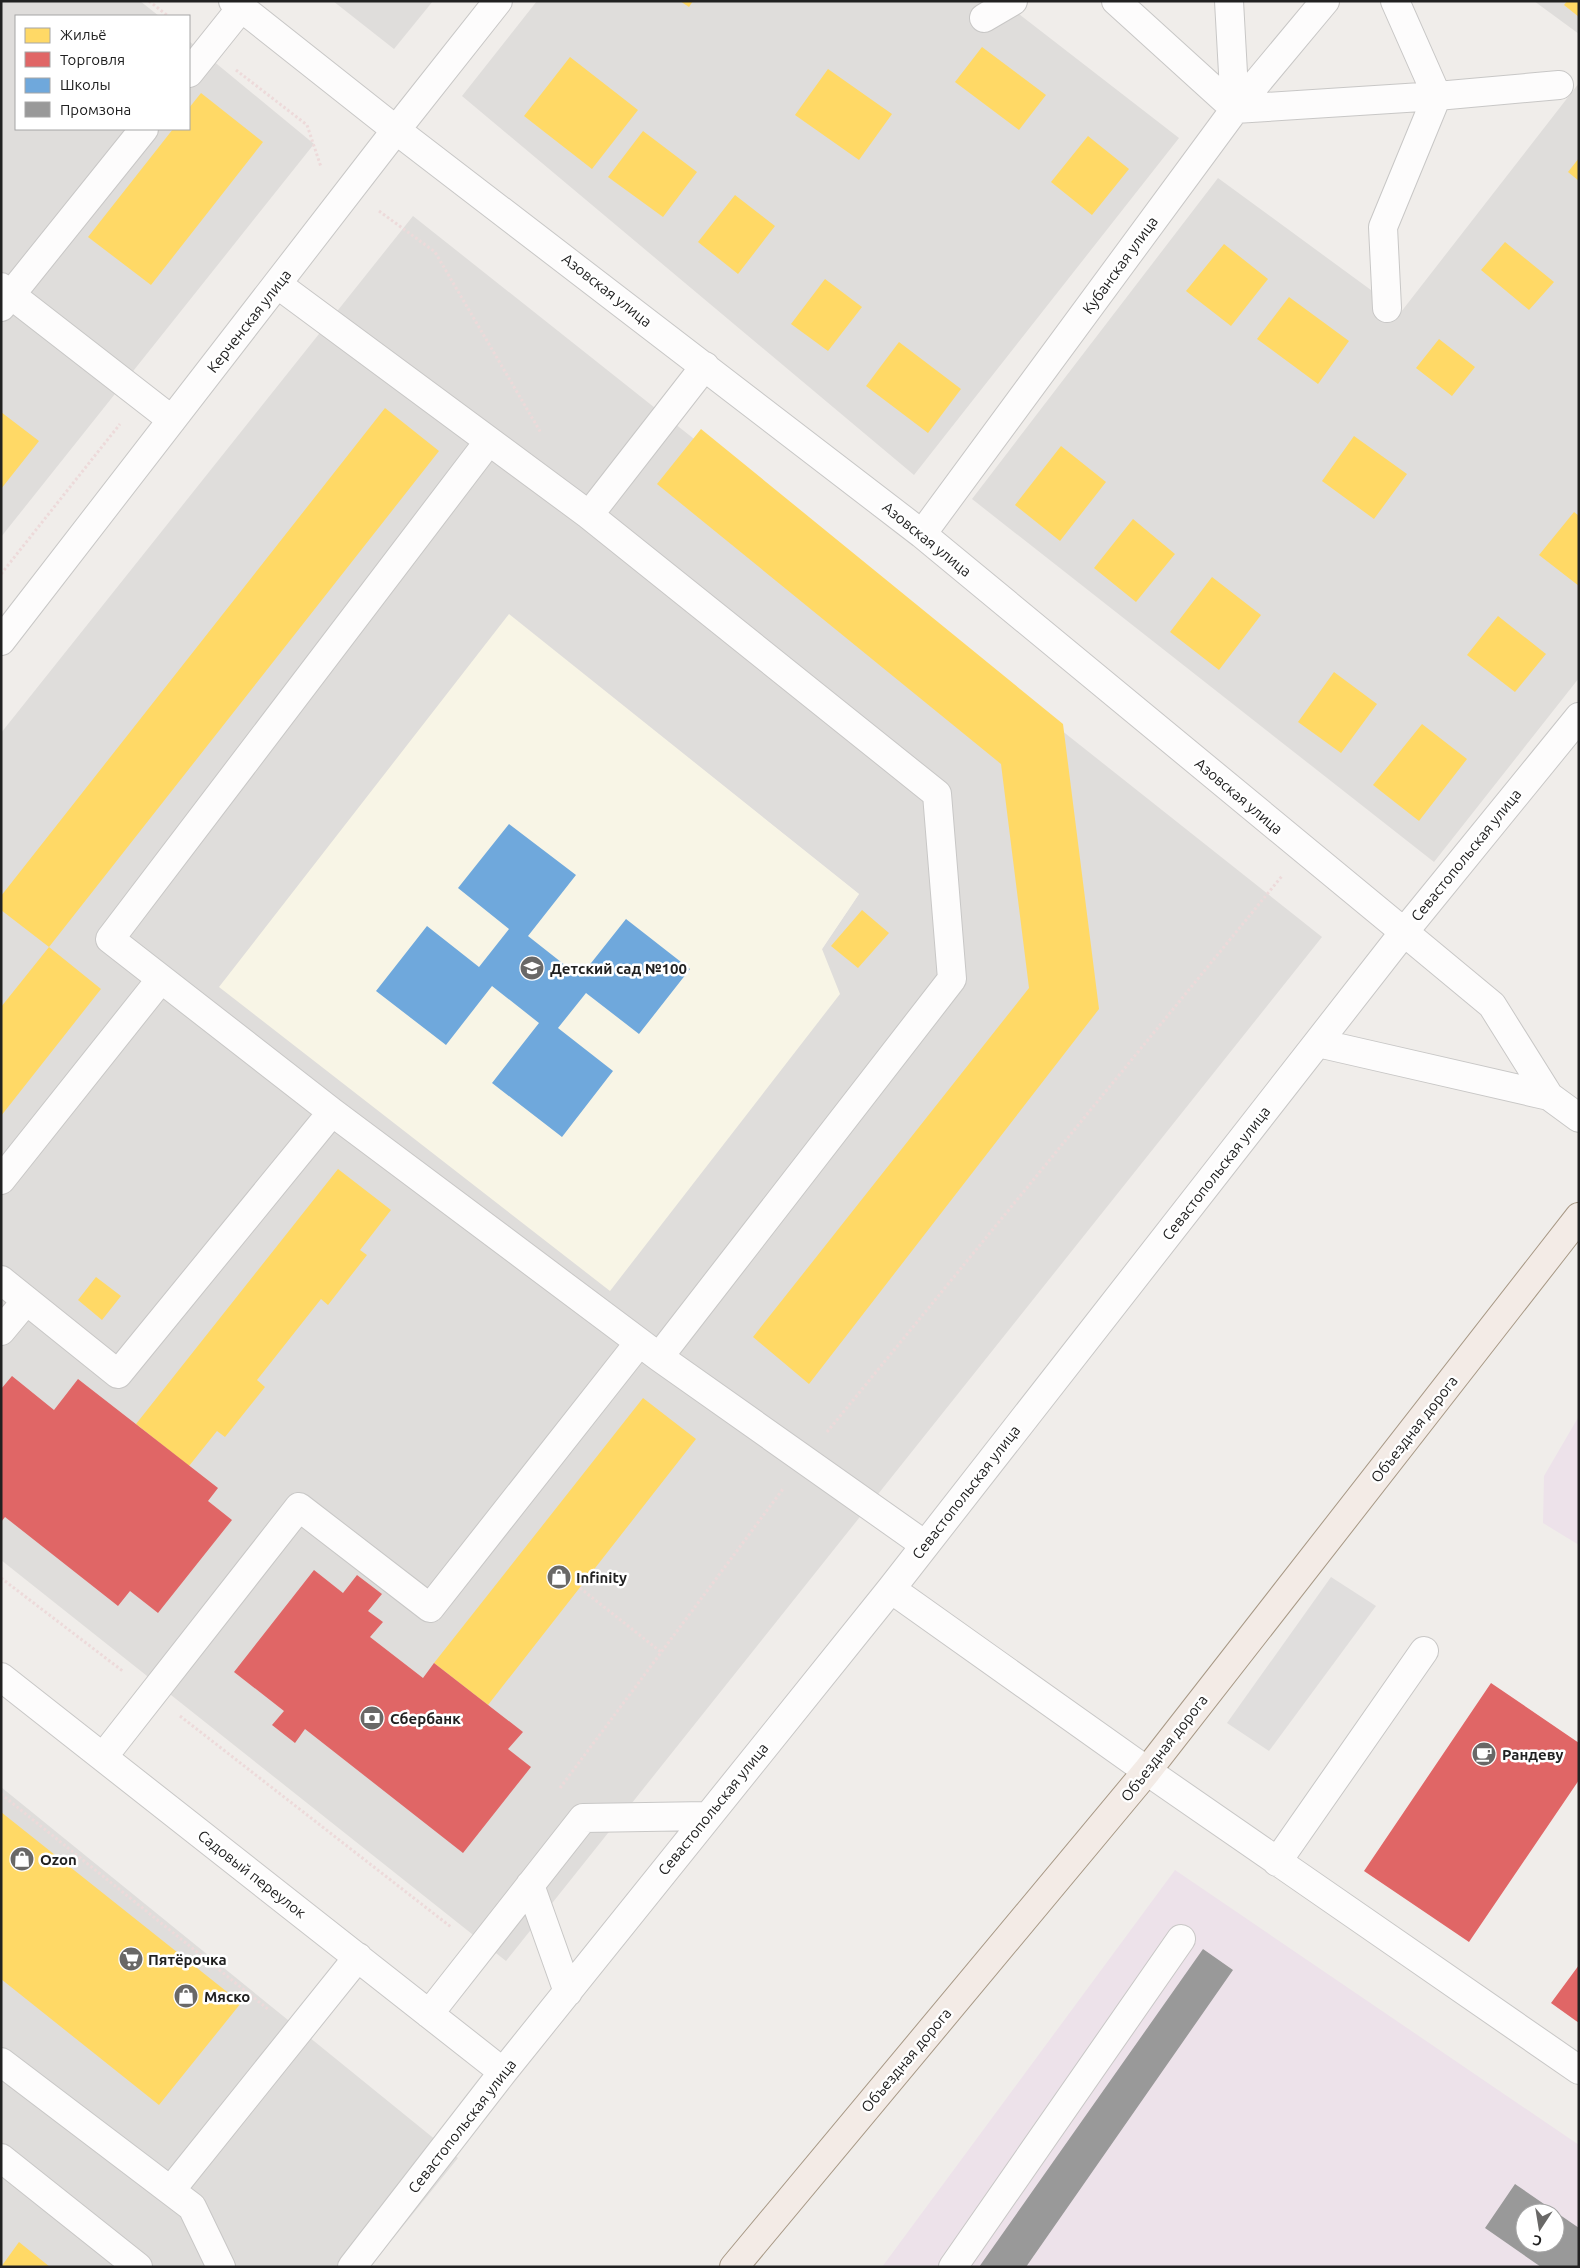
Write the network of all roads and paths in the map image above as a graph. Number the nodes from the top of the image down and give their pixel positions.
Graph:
1 (149, 1) edge
2 (498, 1) edge
3 (1013, 1) edge
4 (1116, 1) edge
5 (1229, 1) edge
6 (1325, 1) edge
7 (1395, 1) edge
8 (237, 4) edge
9 (167, 15) edge
10 (984, 18) dead end
11 (209, 48) junction
12 (190, 72) edge
13 (1559, 85) dead end
14 (1437, 96) junction
15 (1235, 109) junction
16 (143, 130) edge
17 (396, 130) junction
18 (350, 190) junction
19 (277, 284) junction
20 (5, 296) edge
21 (1386, 308) dead end
22 (705, 366) junction
23 (172, 420) junction
24 (544, 439) dead end
25 (489, 441) junction
26 (589, 516) junction
27 (922, 534) junction
28 (1, 641) edge
29 (1579, 717) edge
30 (1304, 849) junction
31 (1404, 932) junction
32 (161, 979) junction
33 (1318, 1043) junction
34 (1549, 1096) junction
35 (332, 1112) junction
36 (1579, 1118) edge
37 (1, 1180) edge
38 (1579, 1217) edge
39 (1, 1280) edge
40 (26, 1301) junction
41 (1, 1331) edge
42 (648, 1350) junction
43 (805, 1460) junction
44 (925, 1545) junction
45 (1, 1578) edge
46 (580, 1588) dead end
47 (891, 1589) junction
48 (1424, 1651) dead end
49 (661, 1652) junction
50 (1, 1677) edge
51 (152, 1694) junction
52 (103, 1757) junction
53 (1147, 1771) junction
54 (1, 1794) edge
55 (555, 1795) dead end
56 (708, 1816) junction
57 (1278, 1862) junction
58 (530, 1886) junction
59 (455, 1930) dead end
60 (1181, 1939) dead end
61 (358, 1957) junction
62 (568, 1992) junction
63 (430, 2014) junction
64 (297, 2033) junction
65 (1, 2062) edge
66 (1579, 2070) edge
67 (504, 2072) junction
68 (1, 2158) edge
69 (172, 2190) junction
70 (138, 2267) edge
71 (221, 2267) edge
72 (352, 2267) edge
73 (734, 2267) edge
74 (954, 2267) edge

1 - 9 path
2 - 17 street, Керченская улица
3 - 10 street
4 - 15 street
5 - 15 street
6 - 15 street, Кубанская улица
7 - 14 street
8 - 11 street
8 - 17 street, Азовская улица
11 - 12 street
11 - 18 path
13 - 14 street
14 - 15 street
14 - 21 street
15 - 27 street, Кубанская улица
16 - 20 street
17 - 18 street, Керченская улица
17 - 22 street, Азовская улица
18 - 19 street, Керченская улица
18 - 24 path
19 - 23 street, Керченская улица
19 - 25 street
20 - 23 street
22 - 26 street
22 - 27 street, Азовская улица
23 - 28 street, Керченская улица
25 - 26 street
25 - 32 street
26 - 42 street
27 - 30 street, Азовская улица
29 - 31 street, Севастопольская улица
30 - 31 street, Азовская улица
30 - 43 path
31 - 33 street, Севастопольская улица
31 - 34 street, Азовская улица
32 - 35 street
32 - 37 street
33 - 34 street
33 - 44 street, Севастопольская улица
34 - 36 street, Азовская улица
35 - 40 street
35 - 42 street
38 - 53 main road, Объездная дорога
39 - 40 street
40 - 41 street
42 - 43 street
42 - 51 street
43 - 44 street
43 - 49 path
44 - 47 street, Севастопольская улица
45 - 51 path
46 - 49 path
47 - 53 street
47 - 56 street, Севастопольская улица
48 - 57 street
49 - 55 path
50 - 52 street, Садовый переулок
51 - 52 street
51 - 59 path
52 - 61 street, Садовый переулок
53 - 57 street
53 - 73 main road, Объездная дорога
54 - 64 path
56 - 58 street
56 - 62 street, Севастопольская улица
57 - 66 street
58 - 62 street
58 - 63 street
60 - 74 street
61 - 63 street, Садовый переулок
61 - 64 street
62 - 67 street, Севастопольская улица
63 - 67 street, Садовый переулок
64 - 69 street
65 - 69 street
67 - 72 street, Севастопольская улица
68 - 70 street
69 - 71 street

